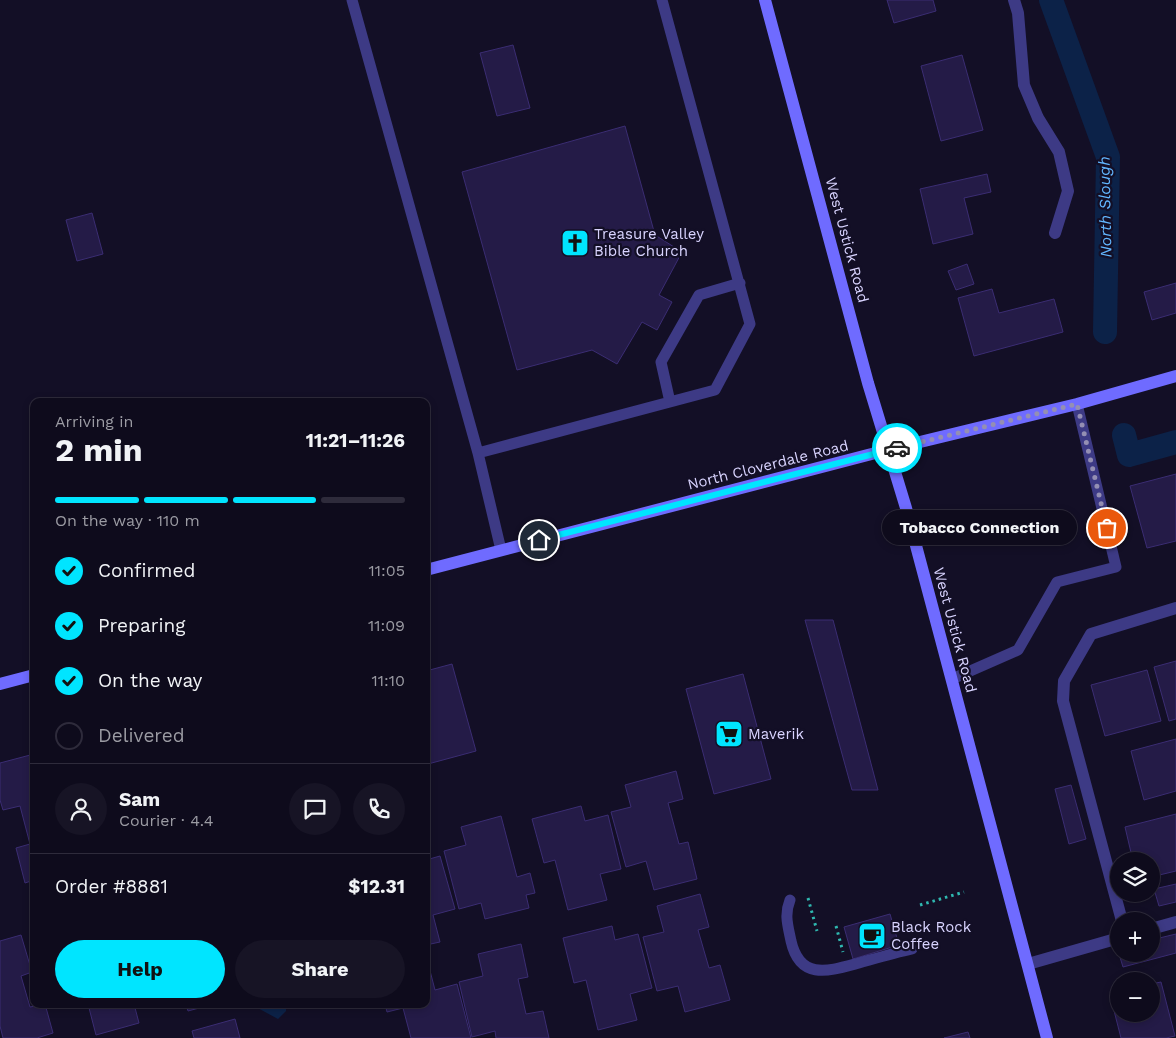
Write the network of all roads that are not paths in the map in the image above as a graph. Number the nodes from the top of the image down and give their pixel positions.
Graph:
1 (352, 0) edge
2 (662, 0) edge
3 (765, 0) edge
4 (1014, 0) edge
5 (1055, 233) dead end
6 (740, 284) junction
7 (1176, 376) edge
8 (670, 402) junction
9 (1077, 404) junction
10 (887, 450) junction
11 (478, 453) junction
12 (501, 550) junction
13 (430, 569) edge
14 (1176, 608) edge
15 (30, 676) edge
16 (952, 679) junction
17 (0, 684) edge
18 (790, 900) dead end
19 (1120, 912) edge
20 (1176, 922) edge
21 (1160, 926) edge
22 (1110, 941) edge
23 (912, 949) dead end
24 (1028, 964) junction
25 (1048, 1038) edge

1 - 11 lane
2 - 6 lane
3 - 10 main road, West Ustick Road
4 - 5 street
6 - 8 lane
6 - 8 lane
7 - 9 main road, North Cloverdale Road
8 - 11 lane
9 - 10 main road, North Cloverdale Road
9 - 16 lane
10 - 12 main road, North Cloverdale Road
10 - 16 main road, West Ustick Road
11 - 12 lane
12 - 13 main road, North Cloverdale Road
14 - 19 street
15 - 17 main road
16 - 24 main road, West Ustick Road
18 - 23 lane
20 - 21 street
22 - 24 street
24 - 25 main road, West Ustick Road

